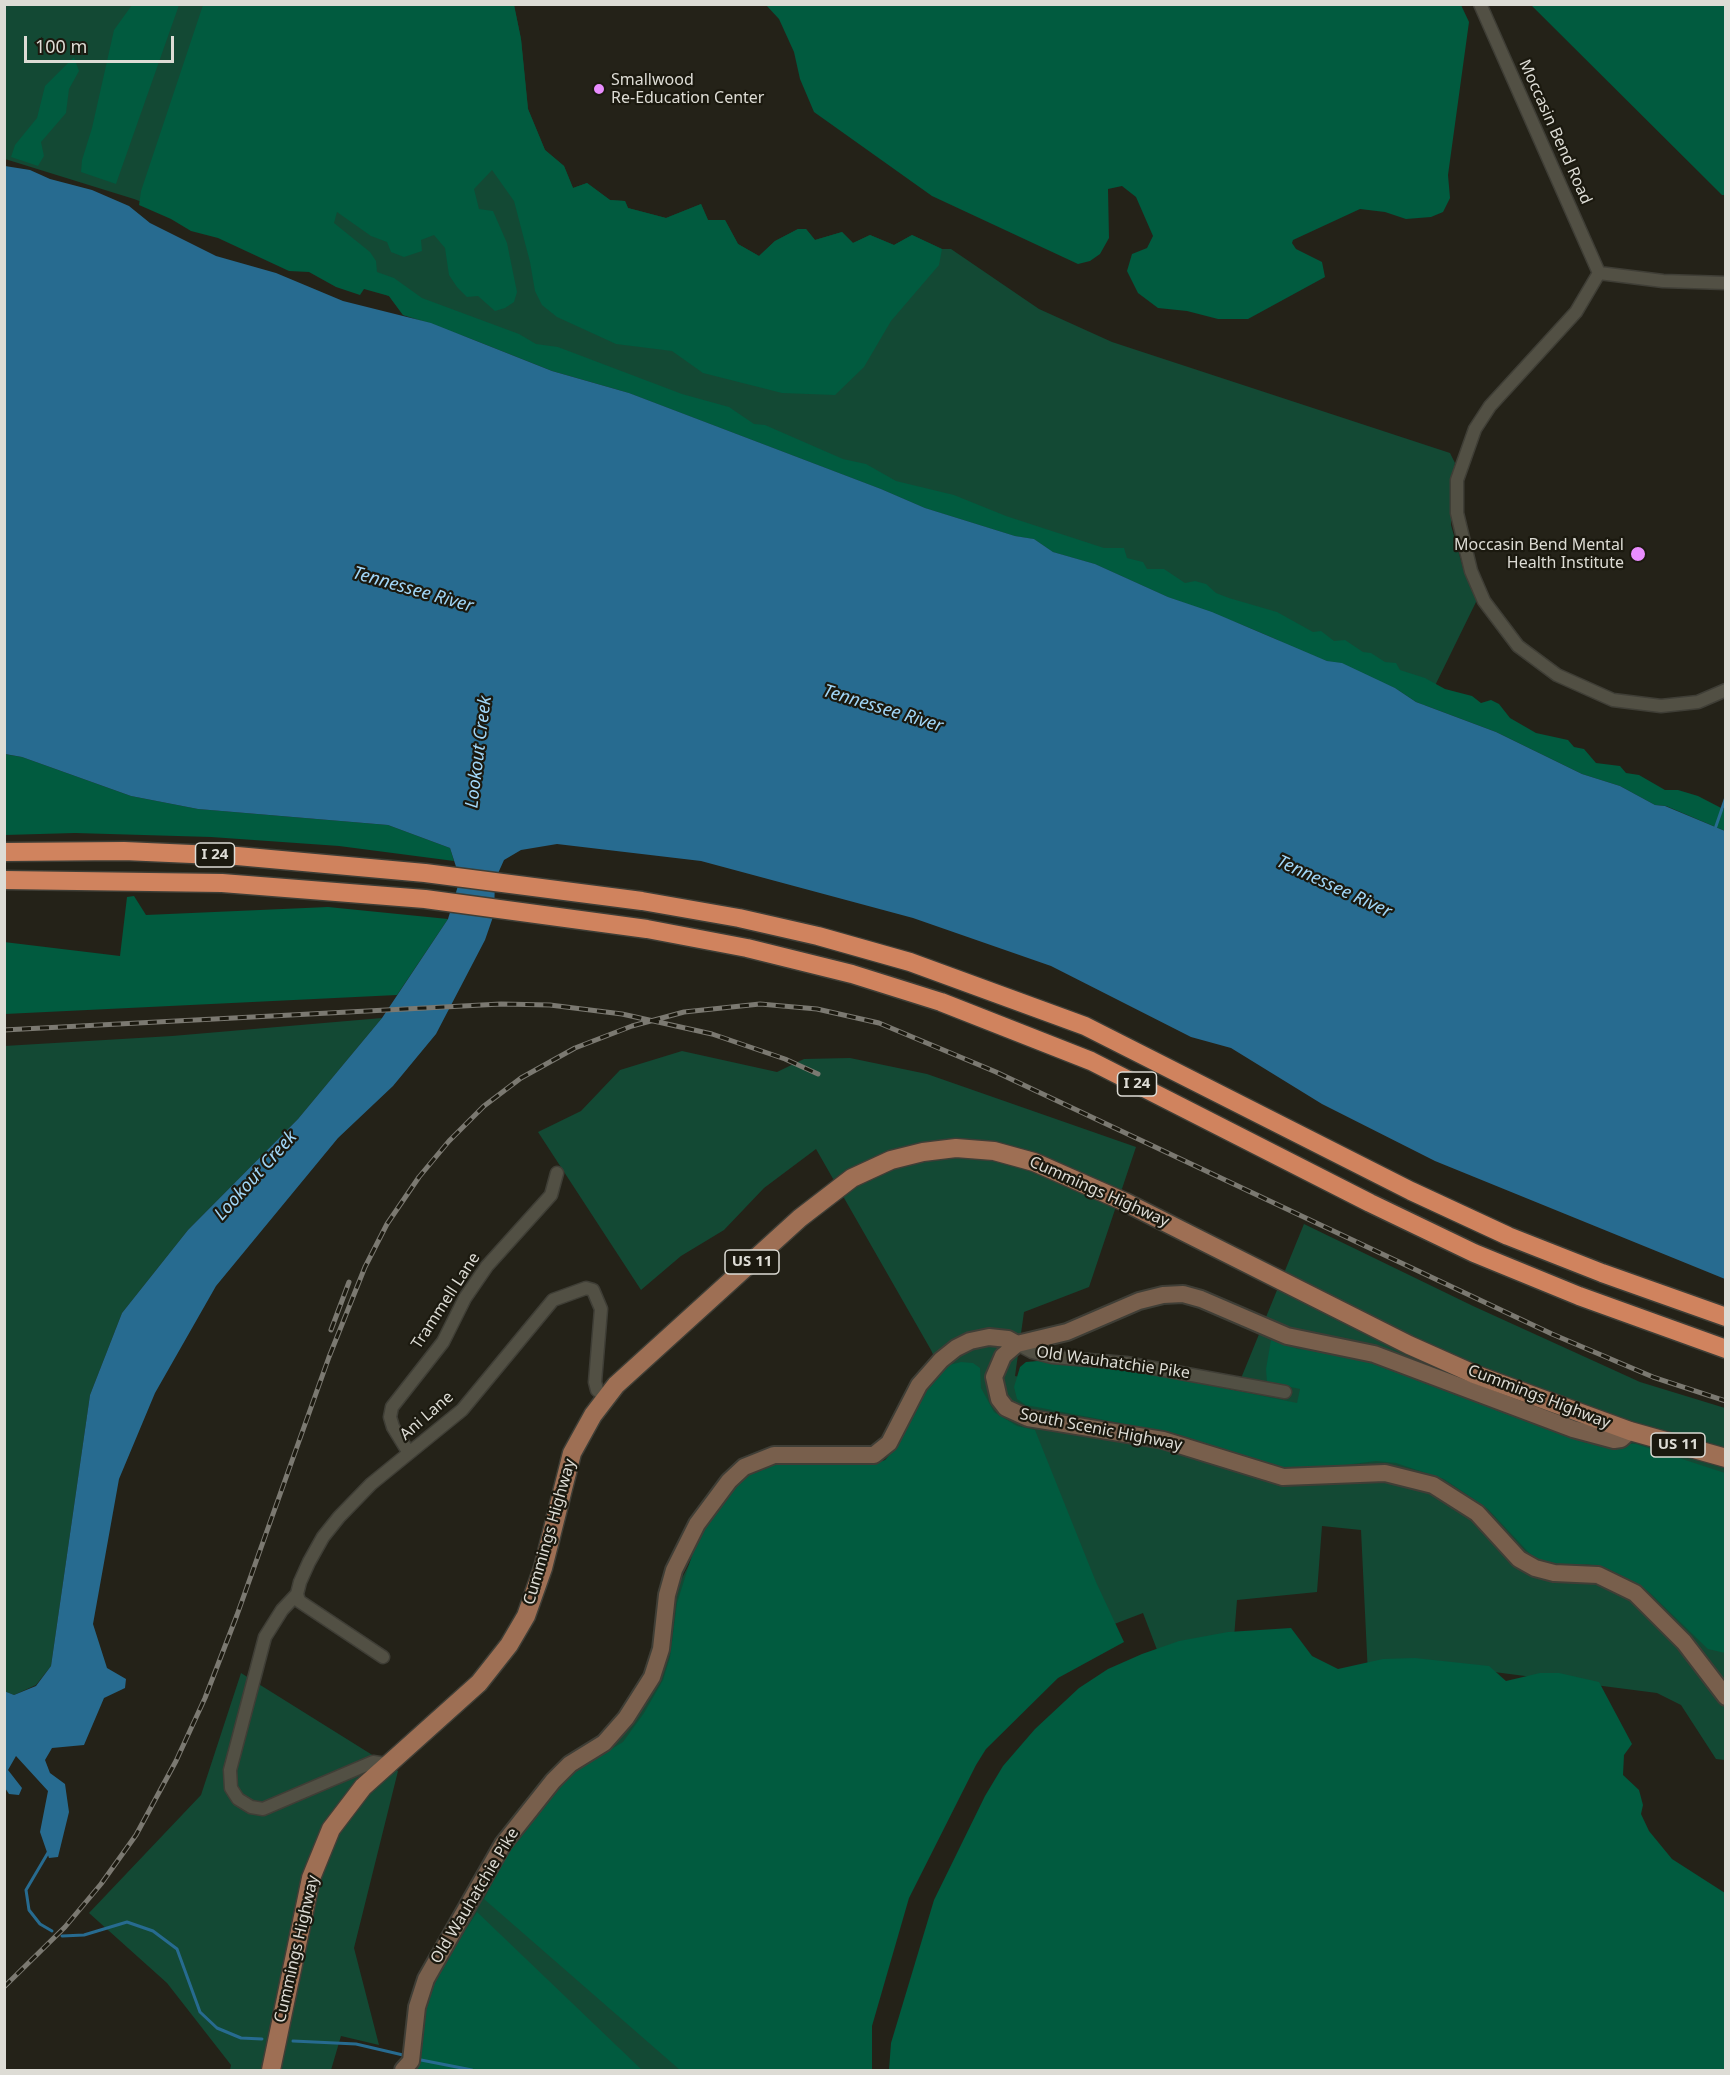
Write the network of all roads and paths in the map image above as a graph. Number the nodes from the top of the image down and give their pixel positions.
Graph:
1 (1480, 4) edge
2 (1599, 273) junction
3 (1725, 283) edge
4 (1725, 690) edge
5 (4, 852) edge
6 (4, 880) edge
7 (557, 1173) dead end
8 (1725, 1317) edge
9 (1017, 1344) junction
10 (1725, 1349) edge
11 (1285, 1392) dead end
12 (606, 1398) junction
13 (1630, 1431) junction
14 (409, 1453) junction
15 (1725, 1458) edge
16 (297, 1594) junction
17 (383, 1657) dead end
18 (1725, 1697) edge
19 (386, 1764) junction
20 (271, 2070) edge
21 (403, 2070) edge

1 - 2 street, Moccasin Bend Road
2 - 3 street
2 - 4 street
5 - 8 highway, I 24
6 - 10 highway, I 24
7 - 14 street, Trammell Lane
9 - 11 street, Old Wauhatchie Pike
9 - 13 main road
9 - 18 main road, South Scenic Highway
9 - 21 main road, Old Wauhatchie Pike
12 - 13 main road, Cummings Highway / US 11
12 - 14 street, Ani Lane
12 - 19 main road, Cummings Highway / US 11
13 - 15 main road, Cummings Highway / US 11
14 - 16 street, Ani Lane
16 - 17 street
16 - 19 street, Ani Lane
19 - 20 main road, Cummings Highway / US 11

